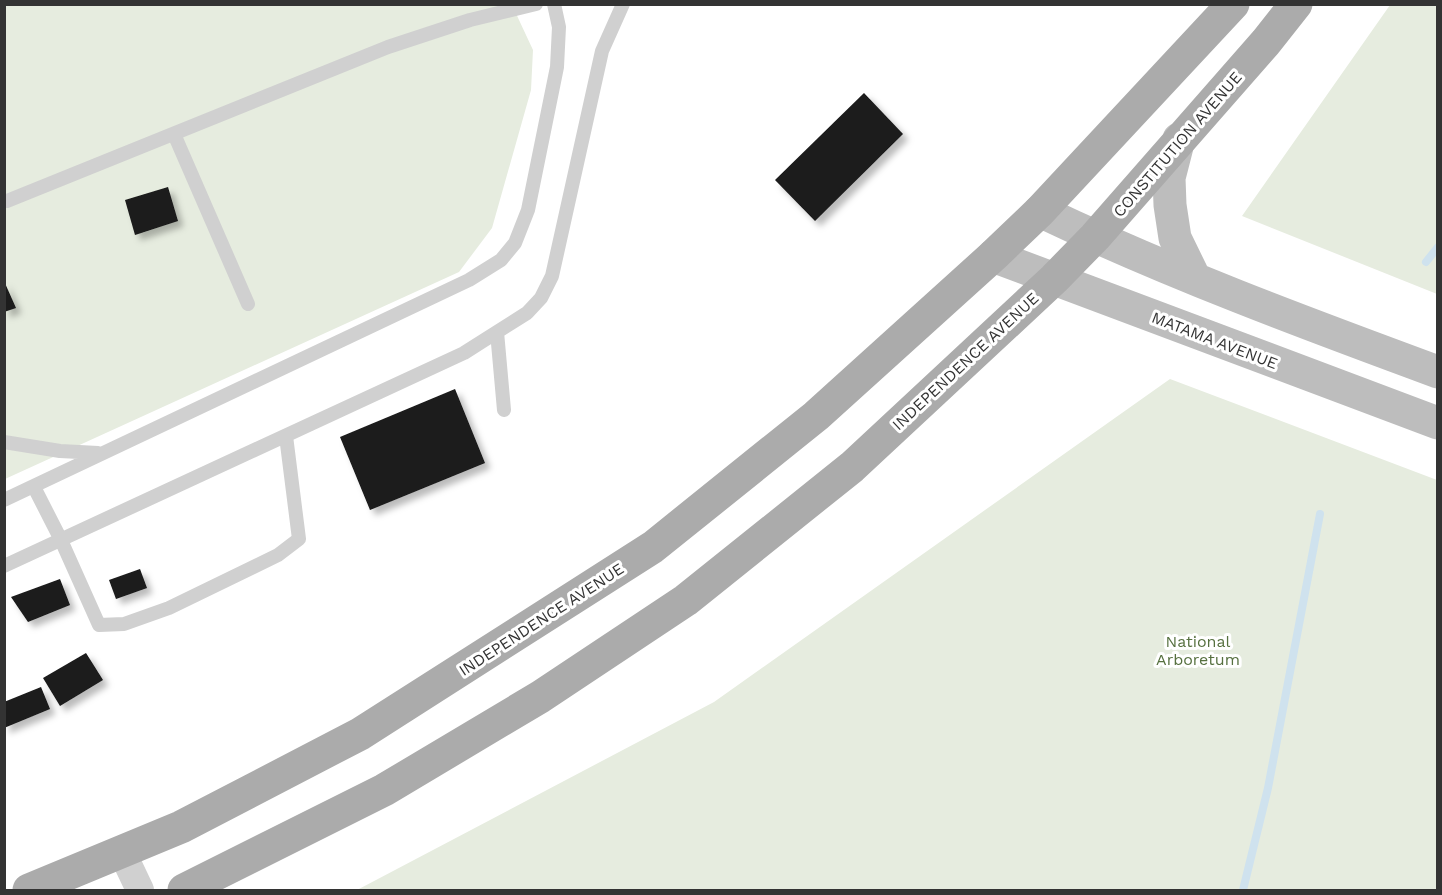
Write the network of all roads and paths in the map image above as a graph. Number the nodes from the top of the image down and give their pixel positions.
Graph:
1 (536, 4) edge
2 (554, 4) edge
3 (623, 4) edge
4 (1233, 4) edge
5 (1296, 4) edge
6 (174, 134) junction
7 (1179, 139) junction
8 (7, 201) dead end
9 (1040, 211) junction
10 (1095, 237) junction
11 (993, 256) junction
12 (1194, 277) junction
13 (1054, 279) junction
14 (248, 304) dead end
15 (497, 332) junction
16 (1437, 372) edge
17 (504, 410) dead end
18 (1437, 423) edge
19 (286, 436) junction
20 (4, 442) edge
21 (100, 453) junction
22 (34, 487) junction
23 (4, 500) edge
24 (61, 540) junction
25 (4, 566) edge
26 (122, 852) junction
27 (29, 891) edge
28 (140, 891) edge
29 (184, 891) edge

1 - 6 lane
2 - 21 lane
3 - 15 lane
4 - 9 main road
5 - 7 main road, CONSTITUTION AVENUE
6 - 8 lane
6 - 14 lane
7 - 10 main road, CONSTITUTION AVENUE
7 - 12 main road
9 - 10 main road
9 - 11 main road
10 - 12 main road
10 - 13 main road, CONSTITUTION AVENUE
11 - 13 main road, MATAMA AVENUE
11 - 26 main road, INDEPENDENCE AVENUE
12 - 16 main road
13 - 18 main road, MATAMA AVENUE
13 - 29 main road, INDEPENDENCE AVENUE
15 - 17 lane
15 - 19 lane
19 - 24 lane
19 - 24 lane
20 - 21 lane
21 - 22 lane
22 - 23 lane
22 - 24 lane
24 - 25 lane
26 - 27 main road, INDEPENDENCE AVENUE
26 - 28 street

